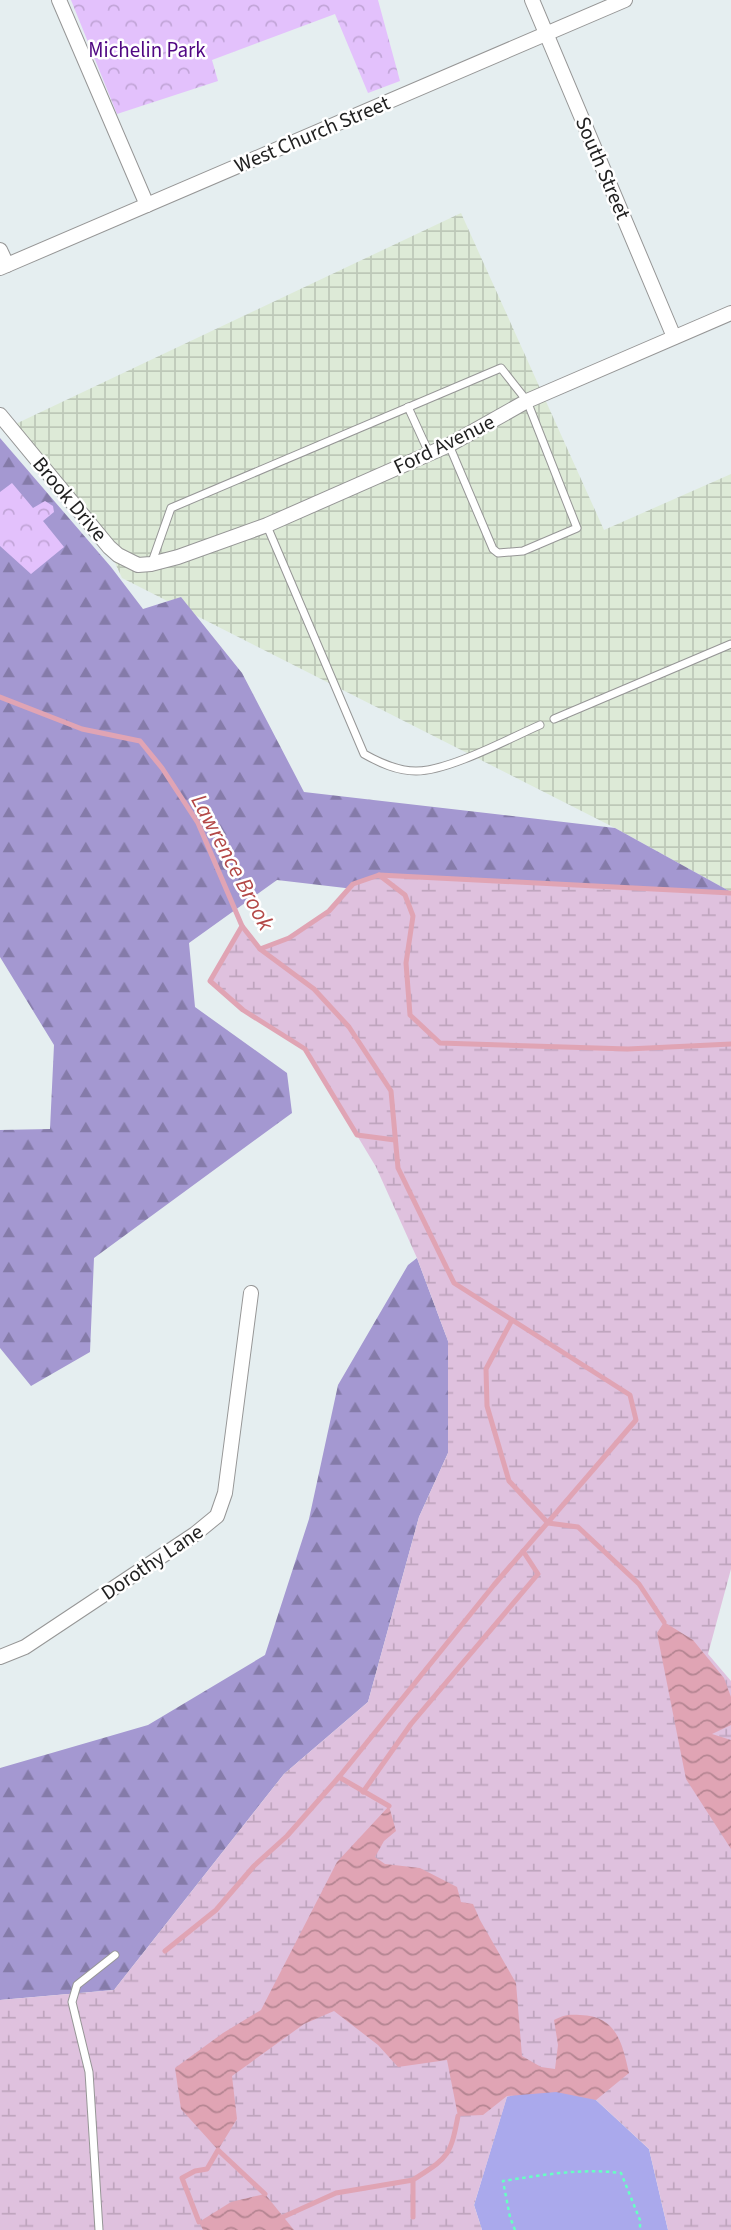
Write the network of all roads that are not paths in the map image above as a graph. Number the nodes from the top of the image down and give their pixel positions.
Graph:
1 (59, 0) edge
2 (532, 0) edge
3 (625, 0) edge
4 (546, 33) junction
5 (147, 205) junction
6 (0, 250) edge
7 (3, 267) edge
8 (731, 313) edge
9 (674, 337) junction
10 (527, 401) junction
11 (408, 407) junction
12 (0, 415) edge
13 (449, 445) junction
14 (429, 454) junction
15 (267, 525) junction
16 (151, 564) junction
17 (731, 644) edge
18 (554, 719) dead end
19 (540, 725) dead end
20 (251, 1293) dead end
21 (0, 1657) edge
22 (115, 1955) dead end
23 (99, 2230) edge

1 - 5 street
2 - 4 street, South Street
3 - 4 street, West Church Street
4 - 5 street, West Church Street
4 - 9 street, South Street
5 - 7 street, West Church Street
6 - 7 street
8 - 9 street, Ford Avenue
9 - 10 street, Ford Avenue
10 - 11 lane
10 - 13 street, Ford Avenue
10 - 13 lane
11 - 14 lane
11 - 16 lane
12 - 16 street, Brook Drive
13 - 14 street, Ford Avenue
14 - 15 street, Ford Avenue
15 - 16 street, Ford Avenue
15 - 19 lane
17 - 18 lane
20 - 21 street, Dorothy Lane
22 - 23 lane

